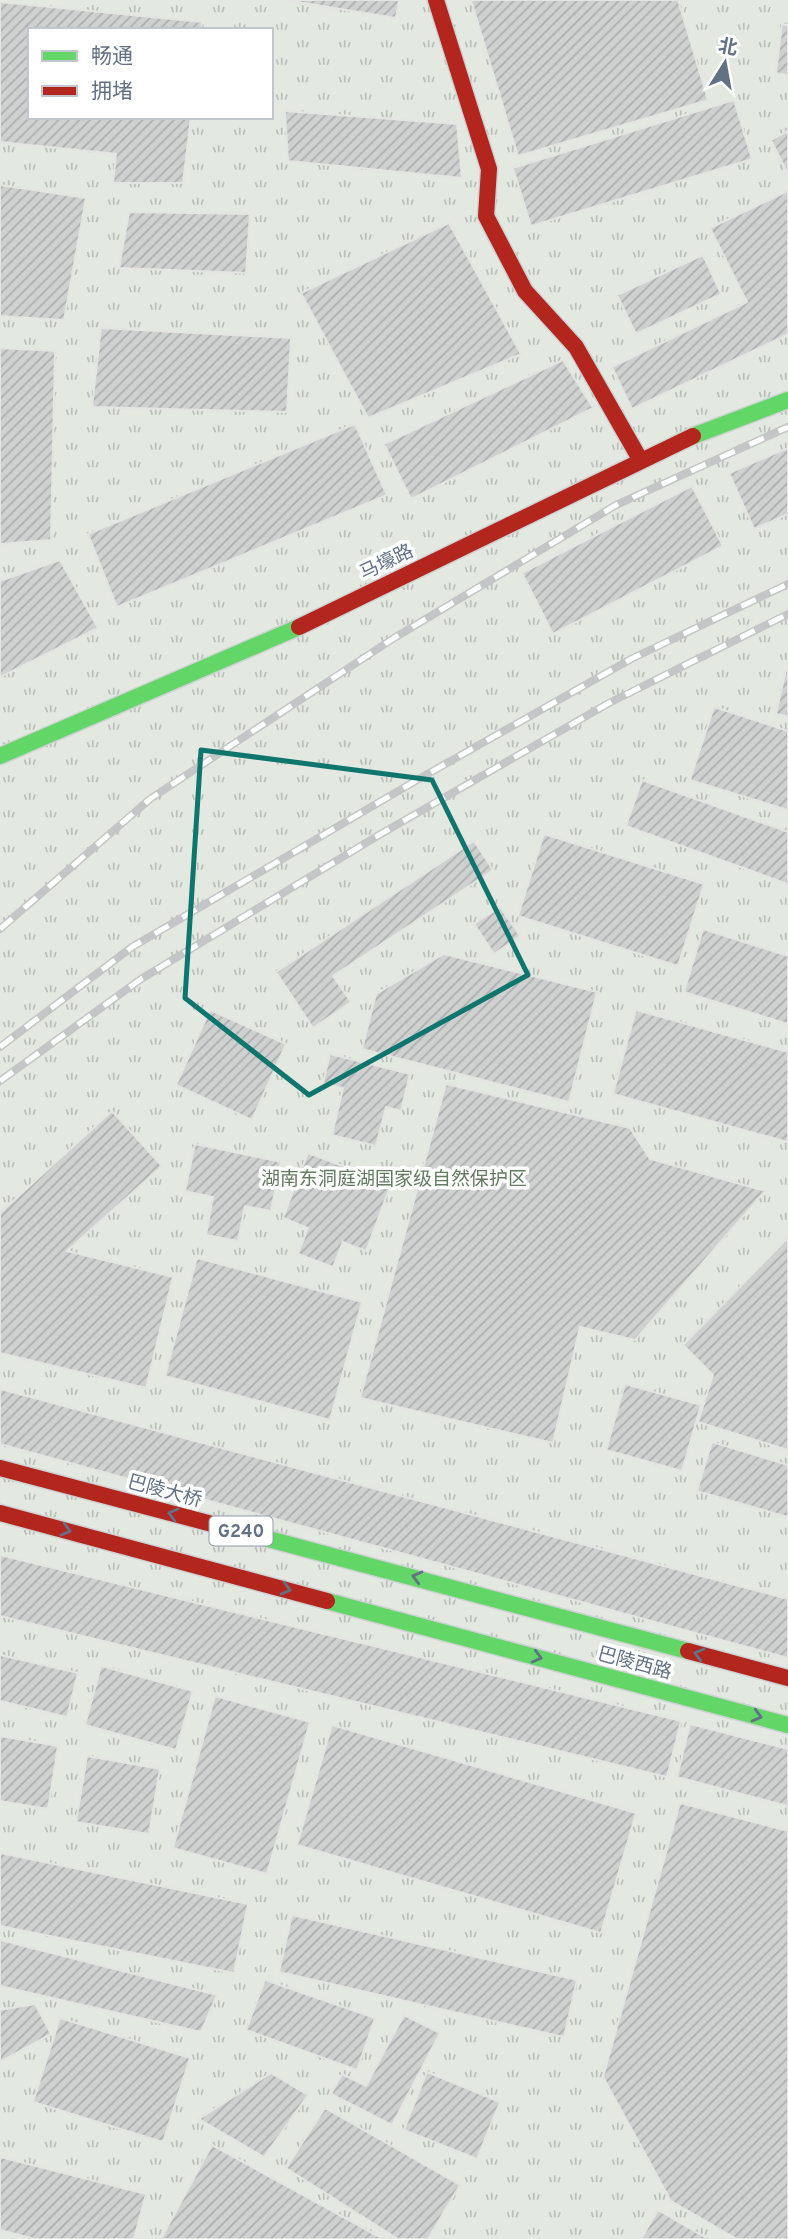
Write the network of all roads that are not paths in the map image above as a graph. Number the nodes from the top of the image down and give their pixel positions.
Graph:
1 (436, 0) edge
2 (788, 400) edge
3 (641, 461) junction
4 (0, 756) edge
5 (0, 1468) edge
6 (0, 1513) edge
7 (483, 1595) joint
8 (788, 1678) edge
9 (788, 1725) edge

1 - 3 main road
2 - 3 main road, 马壕路
3 - 4 main road, 马壕路
7 -> 5 main road, 巴陵大桥 / G240
6 -> 9 main road, 巴陵西路 / G240
8 -> 7 main road, 巴陵西路 / G240

